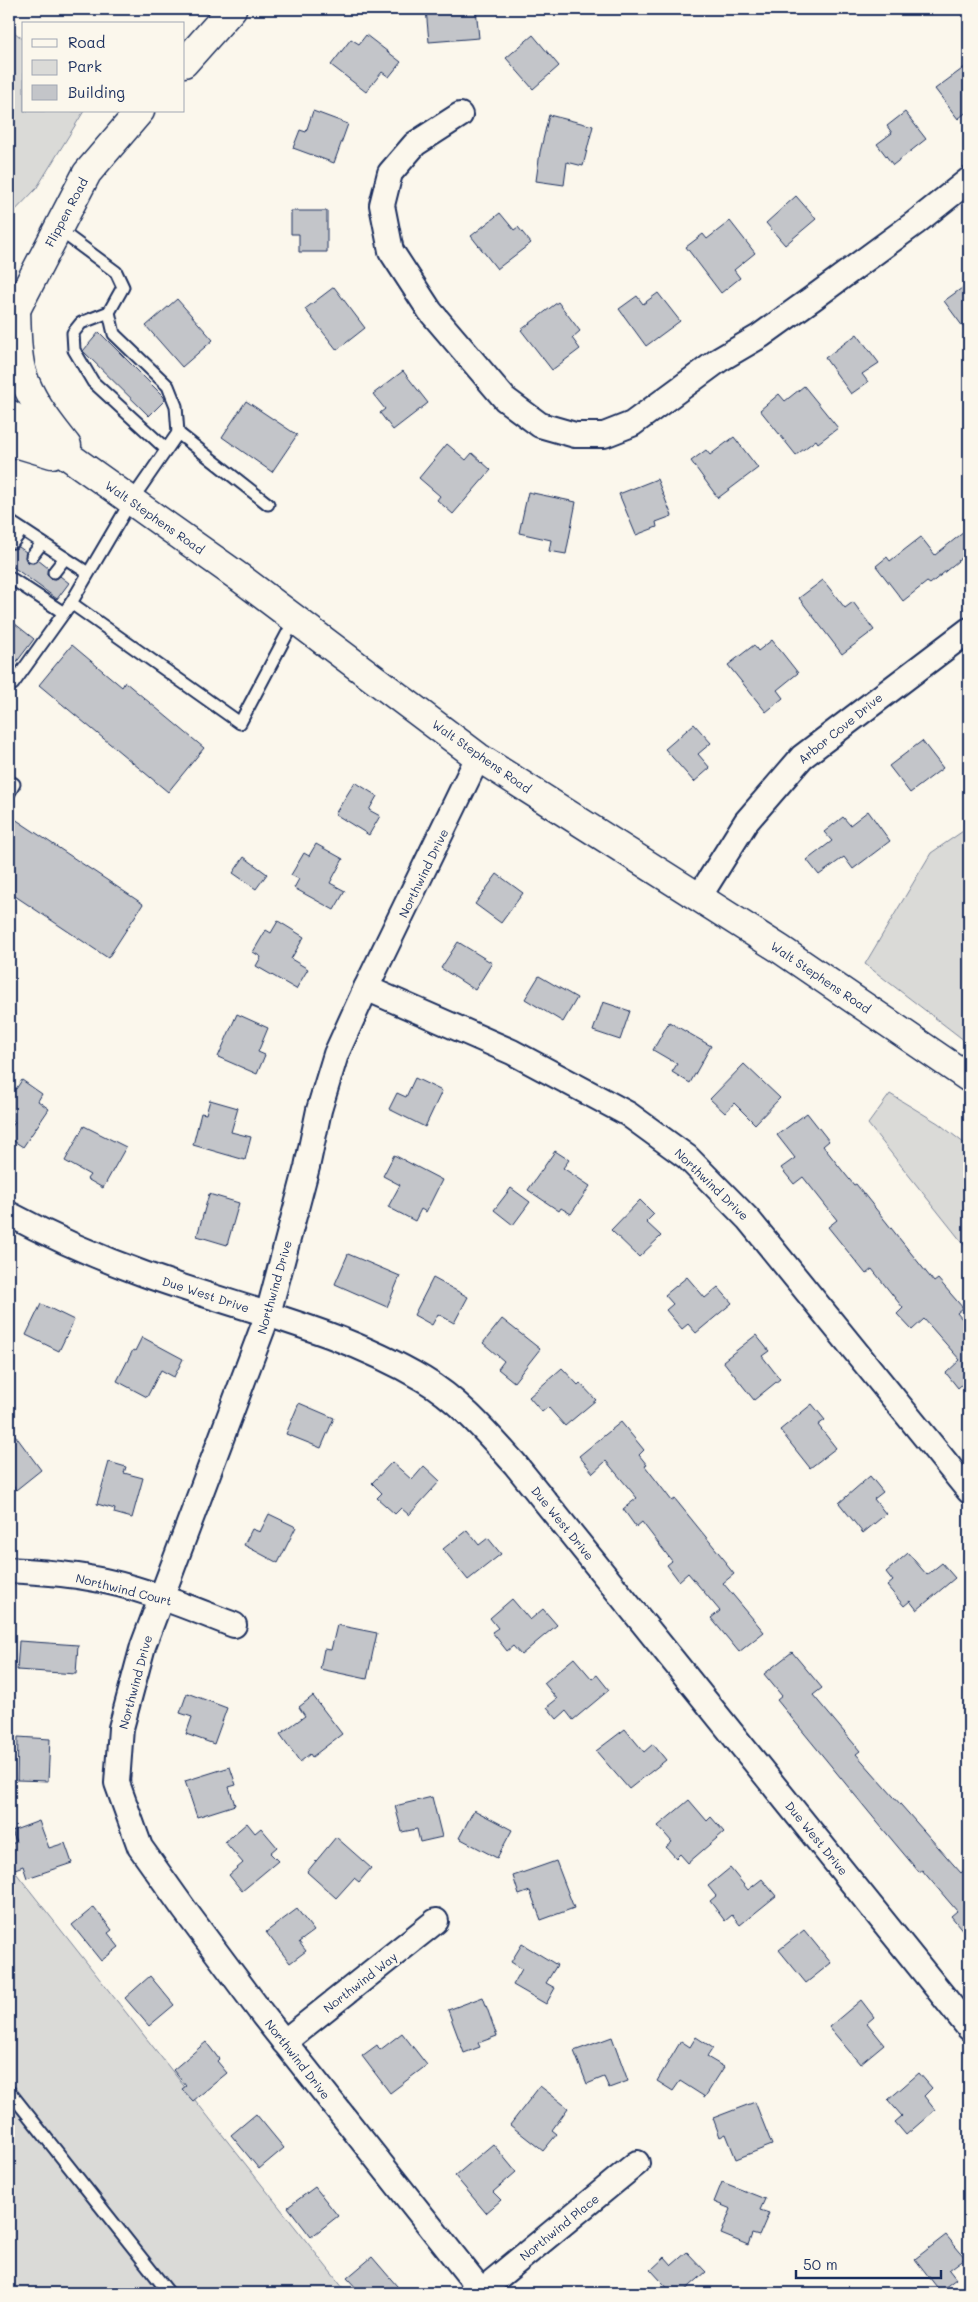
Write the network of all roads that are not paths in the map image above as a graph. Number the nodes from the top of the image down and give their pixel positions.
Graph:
1 (232, 9) edge
2 (185, 62) edge
3 (139, 112) edge
4 (460, 115) dead end
5 (969, 180) edge
6 (56, 228) junction
7 (109, 312) junction
8 (12, 317) edge
9 (9, 414) edge
10 (178, 433) junction
11 (9, 445) edge
12 (166, 449) junction
13 (80, 463) junction
14 (131, 501) junction
15 (268, 504) dead end
16 (9, 521) edge
17 (22, 530) junction
18 (13, 542) dead end
19 (42, 543) junction
20 (32, 556) dead end
21 (65, 558) junction
22 (54, 572) dead end
23 (88, 573) junction
24 (15, 576) edge
25 (71, 603) junction
26 (64, 613) junction
27 (295, 619) junction
28 (969, 630) edge
29 (9, 681) edge
30 (478, 757) junction
31 (9, 781) edge
32 (9, 793) edge
33 (699, 897) junction
34 (366, 988) junction
35 (969, 1078) edge
36 (9, 1214) edge
37 (268, 1314) junction
38 (969, 1491) edge
39 (9, 1570) edge
40 (161, 1597) junction
41 (234, 1625) dead end
42 (436, 1922) dead end
43 (969, 2028) edge
44 (284, 2042) junction
45 (9, 2092) edge
46 (637, 2163) dead end
47 (482, 2292) edge
48 (169, 2293) edge

1 - 2 street
3 - 6 street, Flippen Road
4 - 5 street
6 - 7 lane
6 - 8 street, Flippen Road
7 - 10 lane
7 - 12 lane
8 - 13 street
9 - 13 street, Walt Stephens Road
10 - 12 lane
10 - 15 lane
11 - 13 street
12 - 14 lane
13 - 14 street, Walt Stephens Road
14 - 23 lane
14 - 27 street, Walt Stephens Road
16 - 17 lane
17 - 18 lane
17 - 19 lane
19 - 20 lane
19 - 21 lane
21 - 22 lane
21 - 23 lane
23 - 25 lane
24 - 26 lane
25 - 26 lane
25 - 27 lane
26 - 29 lane
27 - 30 street, Walt Stephens Road
28 - 33 street, Arbor Cove Drive
30 - 33 street, Walt Stephens Road
30 - 34 street, Northwind Drive
31 - 32 lane
33 - 35 street, Walt Stephens Road
34 - 37 street, Northwind Drive
34 - 38 street, Northwind Drive
36 - 37 street, Due West Drive
37 - 40 street, Northwind Drive
37 - 43 street, Due West Drive
39 - 40 street, Northwind Court
40 - 41 street, Northwind Court
40 - 44 street, Northwind Drive
42 - 44 street, Northwind Way
44 - 47 street, Northwind Drive
45 - 48 lane
46 - 47 street, Northwind Place

